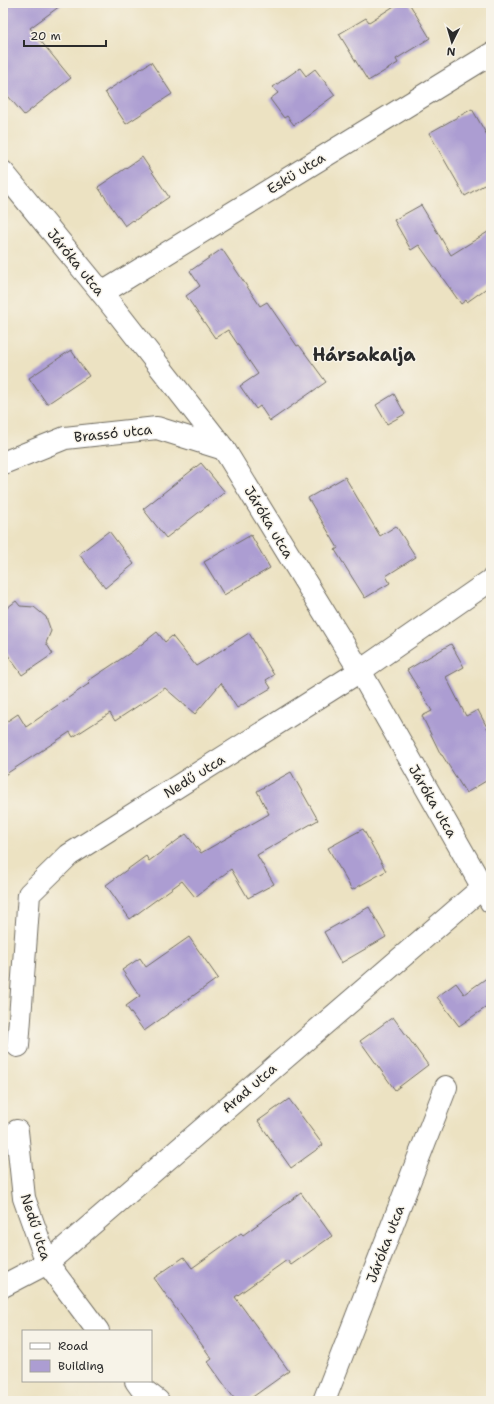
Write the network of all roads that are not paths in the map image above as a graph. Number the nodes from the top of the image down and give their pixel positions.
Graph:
1 (491, 54) edge
2 (3, 172) edge
3 (102, 293) junction
4 (224, 449) junction
5 (3, 464) edge
6 (491, 580) edge
7 (360, 672) junction
8 (488, 891) edge
9 (18, 1046) dead end
10 (446, 1087) dead end
11 (17, 1131) dead end
12 (46, 1263) junction
13 (4, 1285) edge
14 (97, 1330) edge
15 (137, 1382) edge
16 (158, 1401) edge
17 (324, 1401) edge

1 - 3 street, Eskü utca
2 - 3 street, Járóka utca
3 - 4 street, Járóka utca
4 - 5 street, Brassó utca
4 - 7 street, Járóka utca
6 - 7 street, Nedű utca
7 - 8 street, Járóka utca
7 - 9 street, Nedű utca
8 - 12 street, Arad utca
10 - 17 street, Járóka utca
11 - 12 street, Nedű utca
12 - 13 street, Arad utca
12 - 14 street, Nedű utca
15 - 16 street

